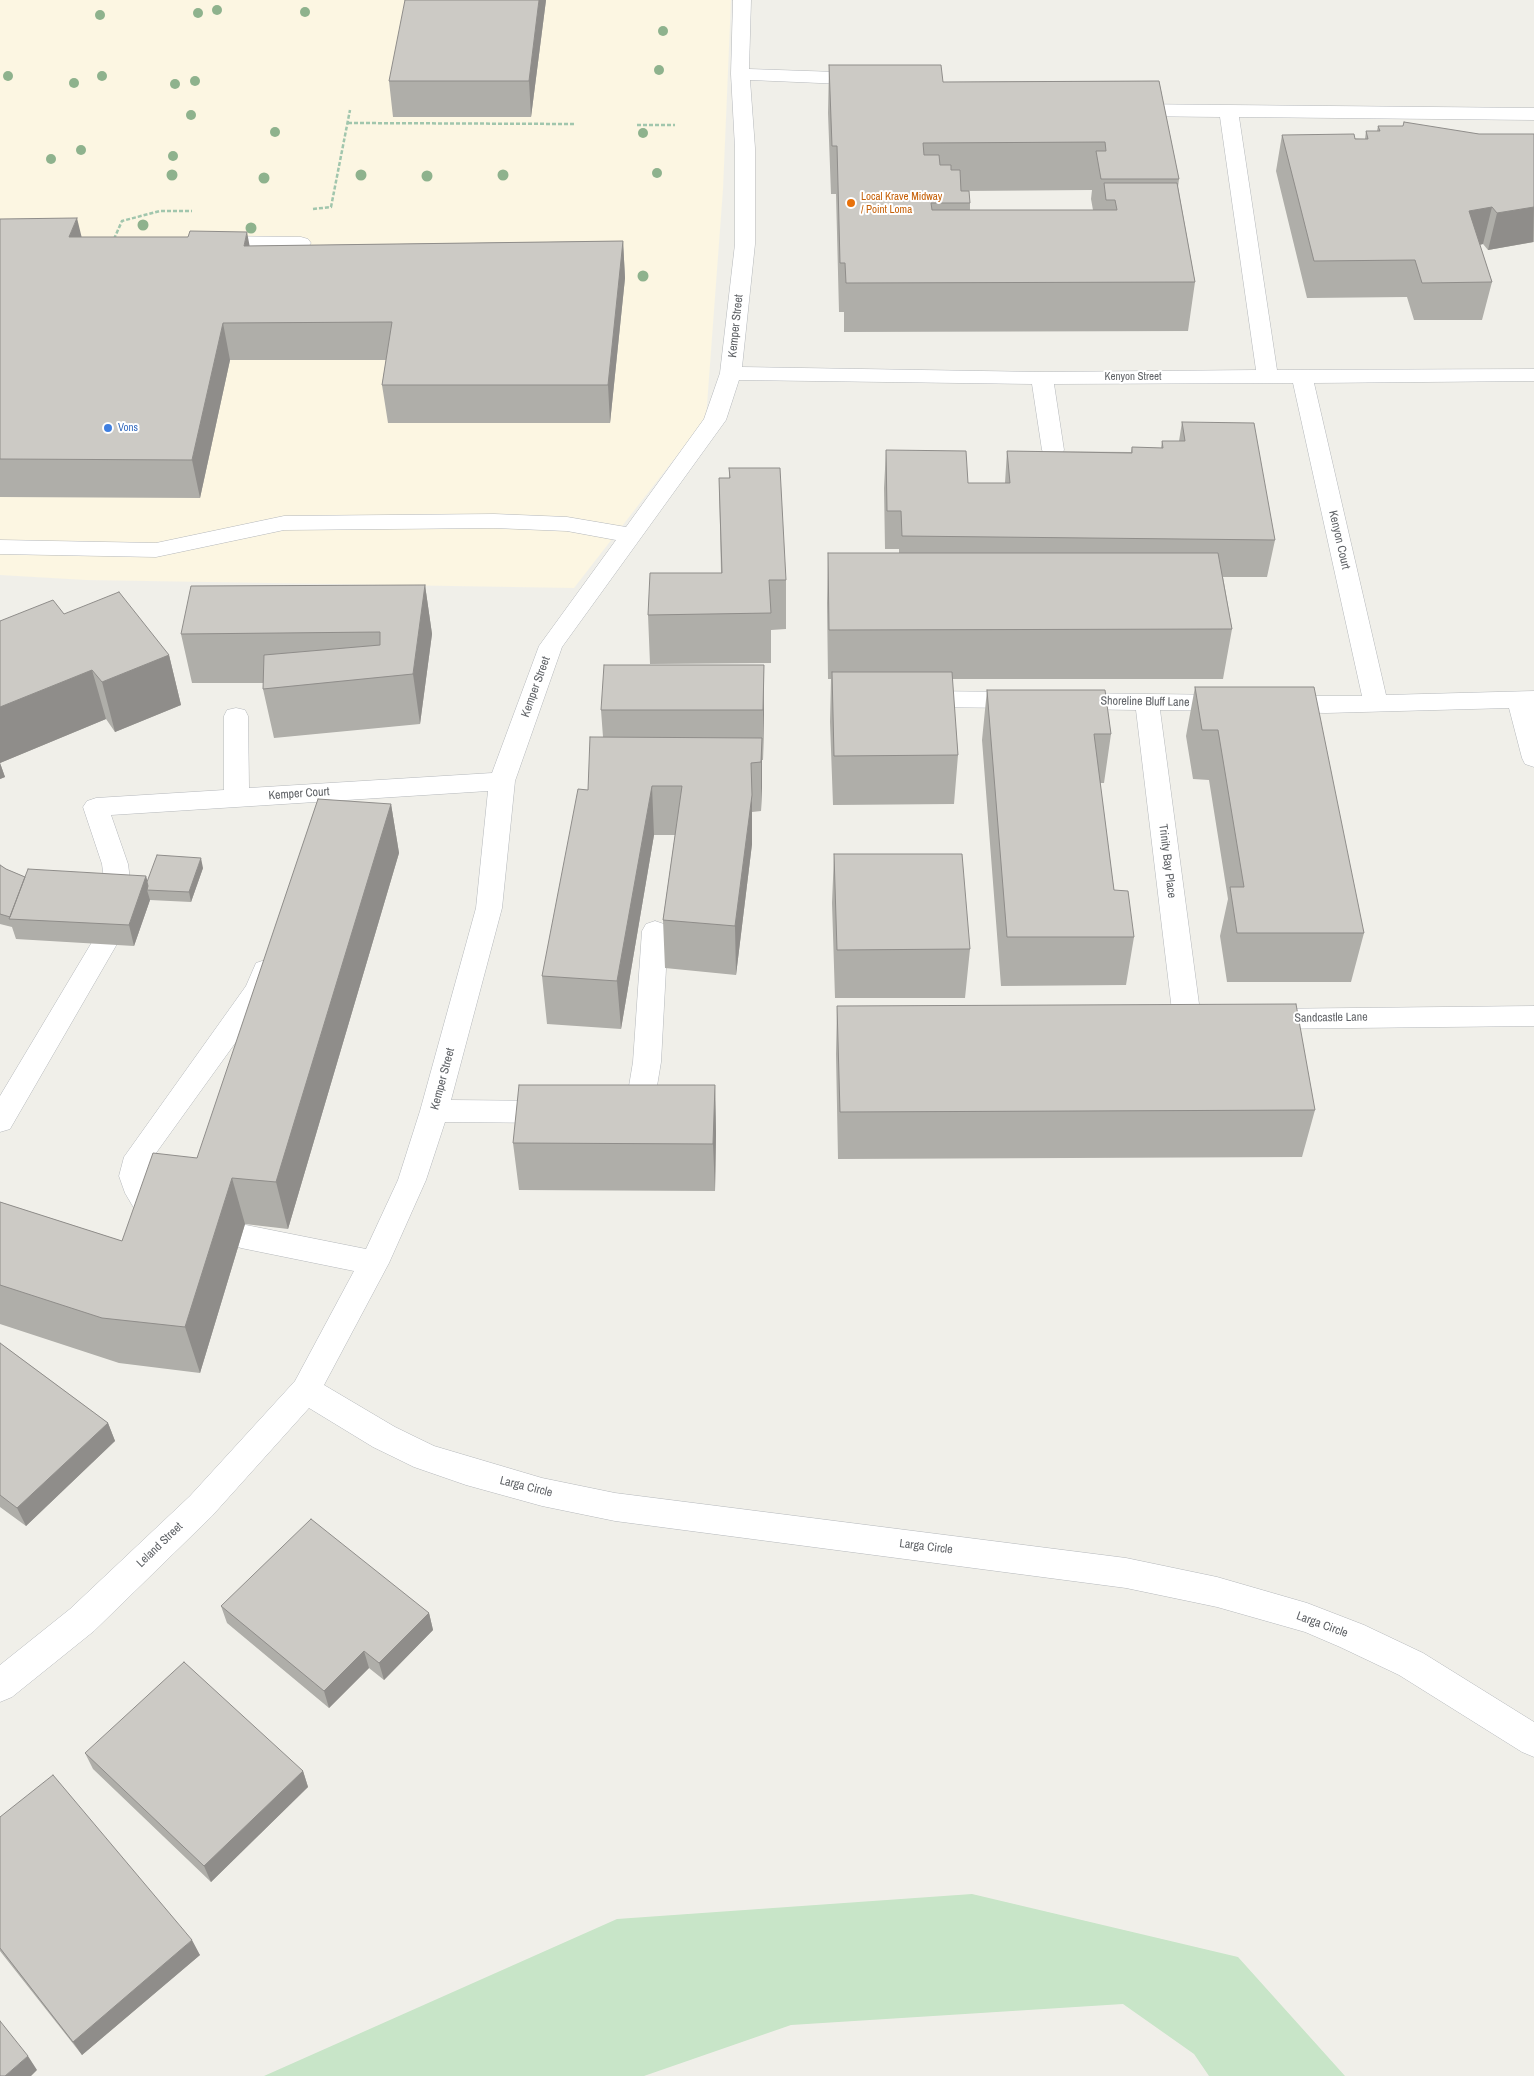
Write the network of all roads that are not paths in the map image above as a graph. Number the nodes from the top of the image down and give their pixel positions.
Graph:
1 (742, 0) edge
2 (740, 74) junction
3 (881, 80) edge
4 (1118, 110) edge
5 (1229, 112) junction
6 (1534, 114) edge
7 (192, 242) edge
8 (301, 243) edge
9 (731, 373) junction
10 (1268, 376) junction
11 (1302, 376) junction
12 (1534, 376) edge
13 (1042, 378) junction
14 (1054, 450) edge
15 (632, 535) junction
16 (0, 547) edge
17 (895, 699) edge
18 (1526, 699) edge
19 (1146, 702) junction
20 (1376, 703) junction
21 (236, 716) dead end
22 (1534, 758) edge
23 (502, 781) junction
24 (237, 798) junction
25 (119, 895) edge
26 (654, 931) dead end
27 (104, 944) edge
28 (274, 944) edge
29 (1534, 1016) edge
30 (1187, 1019) edge
31 (1236, 1019) edge
32 (434, 1111) junction
33 (0, 1122) edge
34 (162, 1220) edge
35 (241, 1236) edge
36 (374, 1263) junction
37 (306, 1390) junction
38 (0, 1686) edge
39 (1534, 1742) edge

1 - 2 street, Kemper Street
2 - 3 street
2 - 9 street, Kemper Street
4 - 5 street
5 - 6 street
5 - 10 street
7 - 8 street
9 - 13 street, Kenyon Street
9 - 15 street, Kemper Street
10 - 11 street, Kenyon Street
10 - 13 street, Kenyon Street
11 - 12 street, Kenyon Street
11 - 20 street, Kenyon Court
13 - 14 street
15 - 16 street
15 - 23 street, Kemper Street
17 - 19 street, Shoreline Bluff Lane
18 - 20 street, Shoreline Bluff Lane
18 - 22 street
19 - 20 street, Shoreline Bluff Lane
19 - 30 street, Trinity Bay Place
21 - 24 street
23 - 24 street, Kemper Court
23 - 32 street, Kemper Street
24 - 25 street, Kemper Court
26 - 32 street
27 - 33 street
28 - 34 street
29 - 31 street, Sandcastle Lane
32 - 36 street, Kemper Street
35 - 36 street
36 - 37 street, Kemper Street
37 - 38 street, Leland Street
37 - 39 street, Larga Circle

